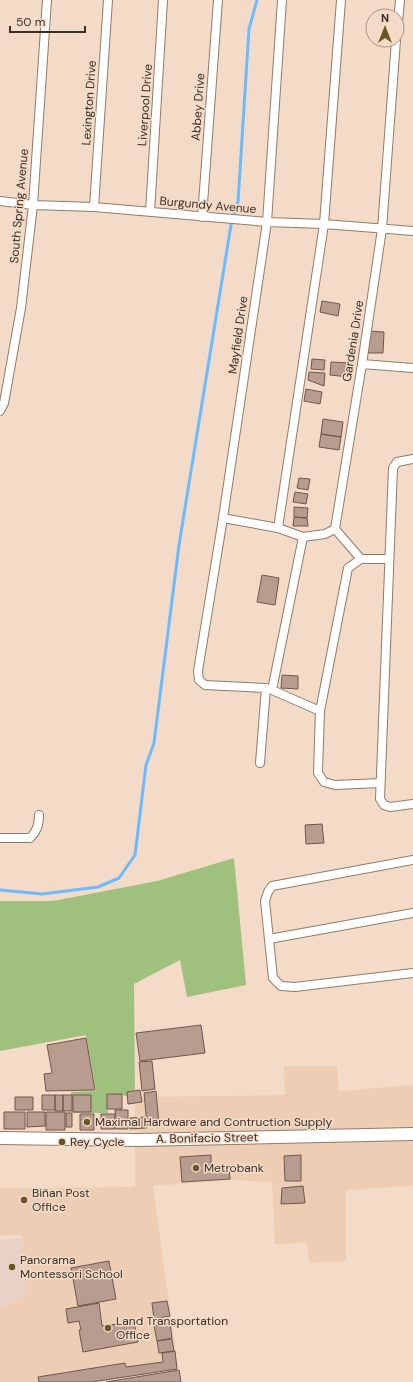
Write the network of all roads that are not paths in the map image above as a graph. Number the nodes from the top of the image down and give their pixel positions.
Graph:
1 (47, 0) edge
2 (108, 0) edge
3 (163, 0) edge
4 (218, 0) edge
5 (282, 0) edge
6 (341, 0) edge
7 (395, 48) edge
8 (0, 201) edge
9 (33, 204) junction
10 (94, 207) junction
11 (150, 212) junction
12 (202, 217) junction
13 (267, 222) junction
14 (324, 224) junction
15 (382, 229) junction
16 (413, 231) edge
17 (362, 364) junction
18 (413, 368) edge
19 (0, 411) edge
20 (413, 459) edge
21 (223, 518) junction
22 (278, 528) junction
23 (335, 528) junction
24 (303, 537) junction
25 (361, 559) junction
26 (389, 559) junction
27 (269, 689) junction
28 (320, 711) junction
29 (260, 763) dead end
30 (380, 783) junction
31 (413, 804) edge
32 (39, 815) dead end
33 (0, 838) edge
34 (413, 860) edge
35 (413, 913) edge
36 (269, 939) junction
37 (413, 973) edge
38 (413, 1134) edge
39 (0, 1138) edge

1 - 9 street, South Spring Avenue
2 - 10 street, Lexington Drive
3 - 11 street, Liverpool Drive
4 - 12 street, Abbey Drive
5 - 13 street, Mayfield Drive
6 - 14 street
7 - 15 street, Gardenia Drive
8 - 9 street, Burgundy Avenue
9 - 10 street, Burgundy Avenue
9 - 19 street, South Spring Avenue
10 - 11 street, Burgundy Avenue
11 - 12 street, Burgundy Avenue
12 - 13 street, Burgundy Avenue
13 - 14 street, Burgundy Avenue
13 - 21 street, Mayfield Drive
14 - 15 street, Burgundy Avenue
14 - 22 street
15 - 16 street, Burgundy Avenue
15 - 17 street, Gardenia Drive
17 - 18 street
17 - 23 street, Gardenia Drive
20 - 26 street
21 - 22 street
21 - 27 street, Mayfield Drive
22 - 24 street
23 - 24 street
23 - 25 street
24 - 27 street
25 - 26 street
25 - 28 street
26 - 30 street
27 - 28 street
27 - 29 street
28 - 30 street
30 - 31 street
32 - 33 street
34 - 36 street
35 - 36 street
36 - 37 street
38 - 39 main road, A. Bonifacio Street

